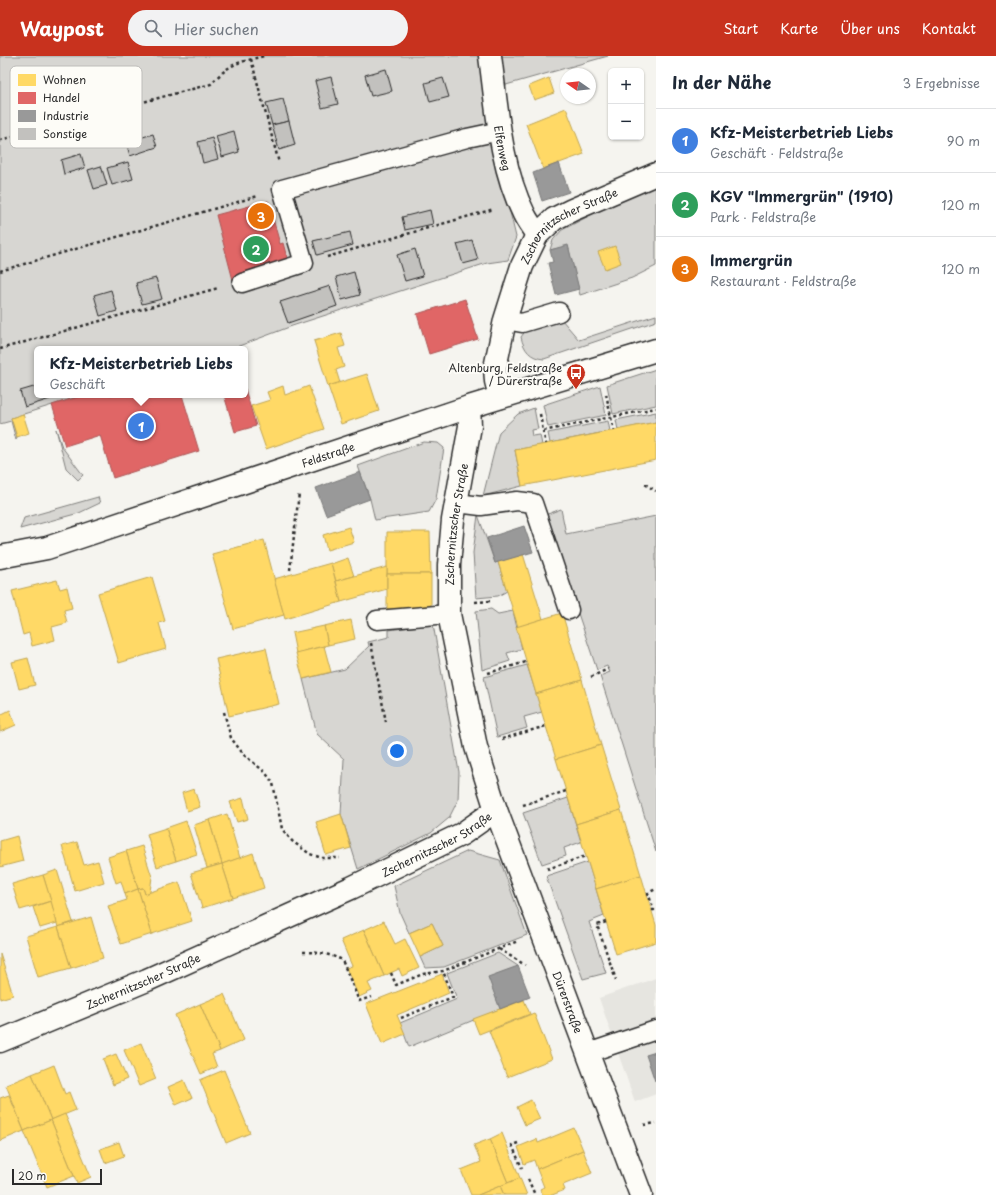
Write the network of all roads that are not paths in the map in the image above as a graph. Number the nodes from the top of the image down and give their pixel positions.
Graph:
1 (490, 56) edge
2 (500, 131) junction
3 (656, 174) edge
4 (537, 235) junction
5 (242, 283) road end
6 (558, 312) dead end
7 (505, 320) junction
8 (656, 350) edge
9 (500, 396) junction
10 (469, 407) junction
11 (457, 503) junction
12 (0, 557) edge
13 (569, 610) dead end
14 (449, 614) junction
15 (377, 620) dead end
16 (496, 812) junction
17 (656, 1030) edge
18 (0, 1041) edge
19 (588, 1053) junction
20 (641, 1195) edge

1 - 2 street, Elfenweg
2 - 4 street, Elfenweg
2 - 5 lane
3 - 4 street, Zschernitzscher Straße
4 - 7 street, Zschernitzscher Straße
6 - 7 lane
7 - 9 street, Zschernitzscher Straße
8 - 9 street, Feldstraße
9 - 10 street, Feldstraße
10 - 11 street, Zschernitzscher Straße
10 - 12 street, Feldstraße
11 - 13 lane
11 - 14 street, Zschernitzscher Straße
14 - 15 lane
14 - 16 street, Zschernitzscher Straße
16 - 18 street, Zschernitzscher Straße
16 - 19 street, Dürerstraße
17 - 19 lane
19 - 20 street, Dürerstraße

